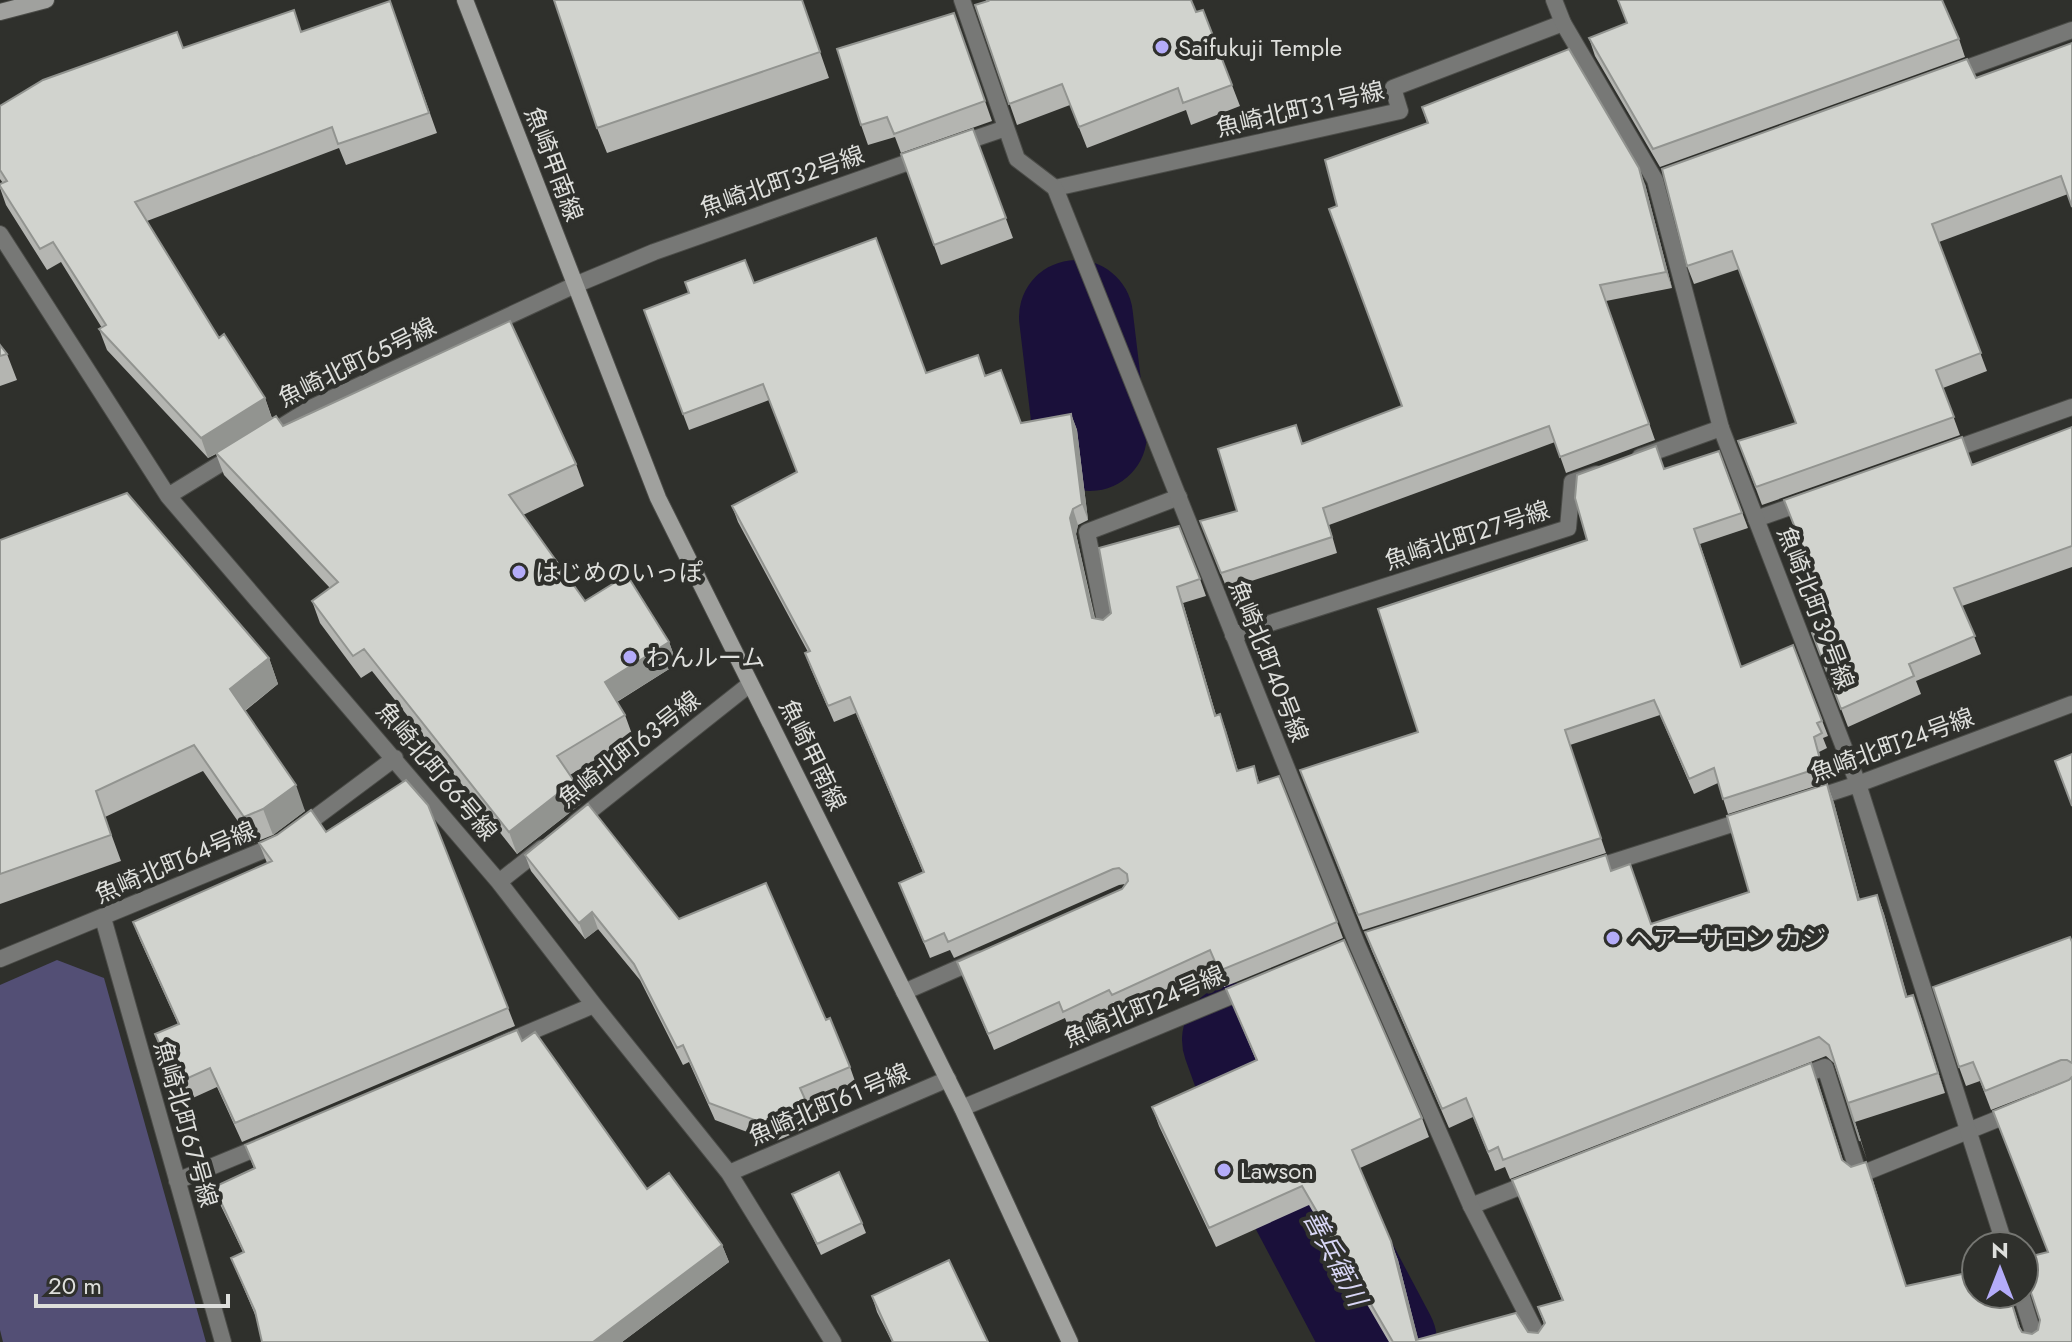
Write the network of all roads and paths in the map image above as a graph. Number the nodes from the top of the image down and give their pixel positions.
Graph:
1 (46, 0) edge
2 (465, 0) edge
3 (962, 0) edge
4 (1554, 0) edge
5 (0, 12) edge
6 (1563, 23) junction
7 (2072, 30) edge
8 (1938, 78) edge
9 (1006, 128) junction
10 (1055, 188) junction
11 (0, 234) edge
12 (575, 285) junction
13 (2072, 407) edge
14 (1721, 428) junction
15 (1937, 455) edge
16 (168, 496) junction
17 (1179, 497) junction
18 (1816, 498) edge
19 (1756, 519) junction
20 (1106, 626) edge
21 (1233, 635) junction
22 (750, 684) junction
23 (2072, 704) edge
24 (395, 758) junction
25 (1858, 784) junction
26 (1797, 804) edge
27 (1767, 813) edge
28 (1569, 876) edge
29 (499, 882) junction
30 (103, 918) junction
31 (991, 953) edge
32 (0, 959) edge
33 (1269, 980) edge
34 (904, 992) junction
35 (594, 1005) junction
36 (479, 1054) edge
37 (948, 1079) junction
38 (1780, 1084) edge
39 (2028, 1107) edge
40 (962, 1108) junction
41 (1968, 1130) junction
42 (278, 1139) edge
43 (729, 1173) junction
44 (1545, 1177) edge
45 (177, 1181) junction
46 (1471, 1206) junction
47 (2000, 1230) edge
48 (2026, 1310) edge
49 (223, 1342) edge
50 (833, 1342) edge
51 (1070, 1342) edge
52 (1541, 1342) edge
53 (2036, 1342) edge

1 - 5 street
2 - 12 street, 魚崎甲南線
3 - 9 street
4 - 6 street, 魚崎北町３９号線
6 - 10 street, 魚崎北町３１号線
6 - 14 street, 魚崎北町３９号線
7 - 8 street
9 - 10 street
9 - 12 street, 魚崎北町３２号線
10 - 17 street, 魚崎北町４０号線
11 - 16 street, 魚崎北町６６号線
12 - 16 street, 魚崎北町６５号線
12 - 22 street, 魚崎甲南線
13 - 15 street
14 - 19 street, 魚崎北町３９号線
14 - 21 street, 魚崎北町２７号線
16 - 24 street, 魚崎北町６６号線
17 - 20 street
17 - 21 street, 魚崎北町４０号線
18 - 19 street
19 - 25 street, 魚崎北町３９号線
21 - 46 street, 魚崎北町４０号線
22 - 29 street, 魚崎北町６３号線
22 - 34 street, 魚崎甲南線
23 - 25 street, 魚崎北町２４号線
24 - 29 street, 魚崎北町６６号線
24 - 30 street, 魚崎北町６４号線
25 - 26 street, 魚崎北町２４号線
25 - 41 street, 魚崎北町３９号線
27 - 28 street
29 - 35 street, 魚崎北町６６号線
30 - 32 street, 魚崎北町６４号線
30 - 45 street, 魚崎北町６７号線
31 - 34 street
33 - 40 street, 魚崎北町２４号線
34 - 37 street, 魚崎甲南線
35 - 36 street
35 - 43 street, 魚崎北町６６号線
37 - 40 street, 魚崎甲南線
37 - 43 street, 魚崎北町６１号線
38 - 41 street
39 - 41 street
40 - 51 street, 魚崎甲南線
41 - 47 street, 魚崎北町３９号線
42 - 45 street
43 - 50 street, 魚崎北町６６号線
44 - 46 street
45 - 49 street, 魚崎北町６７号線
46 - 52 street, 魚崎北町４０号線
48 - 53 street

